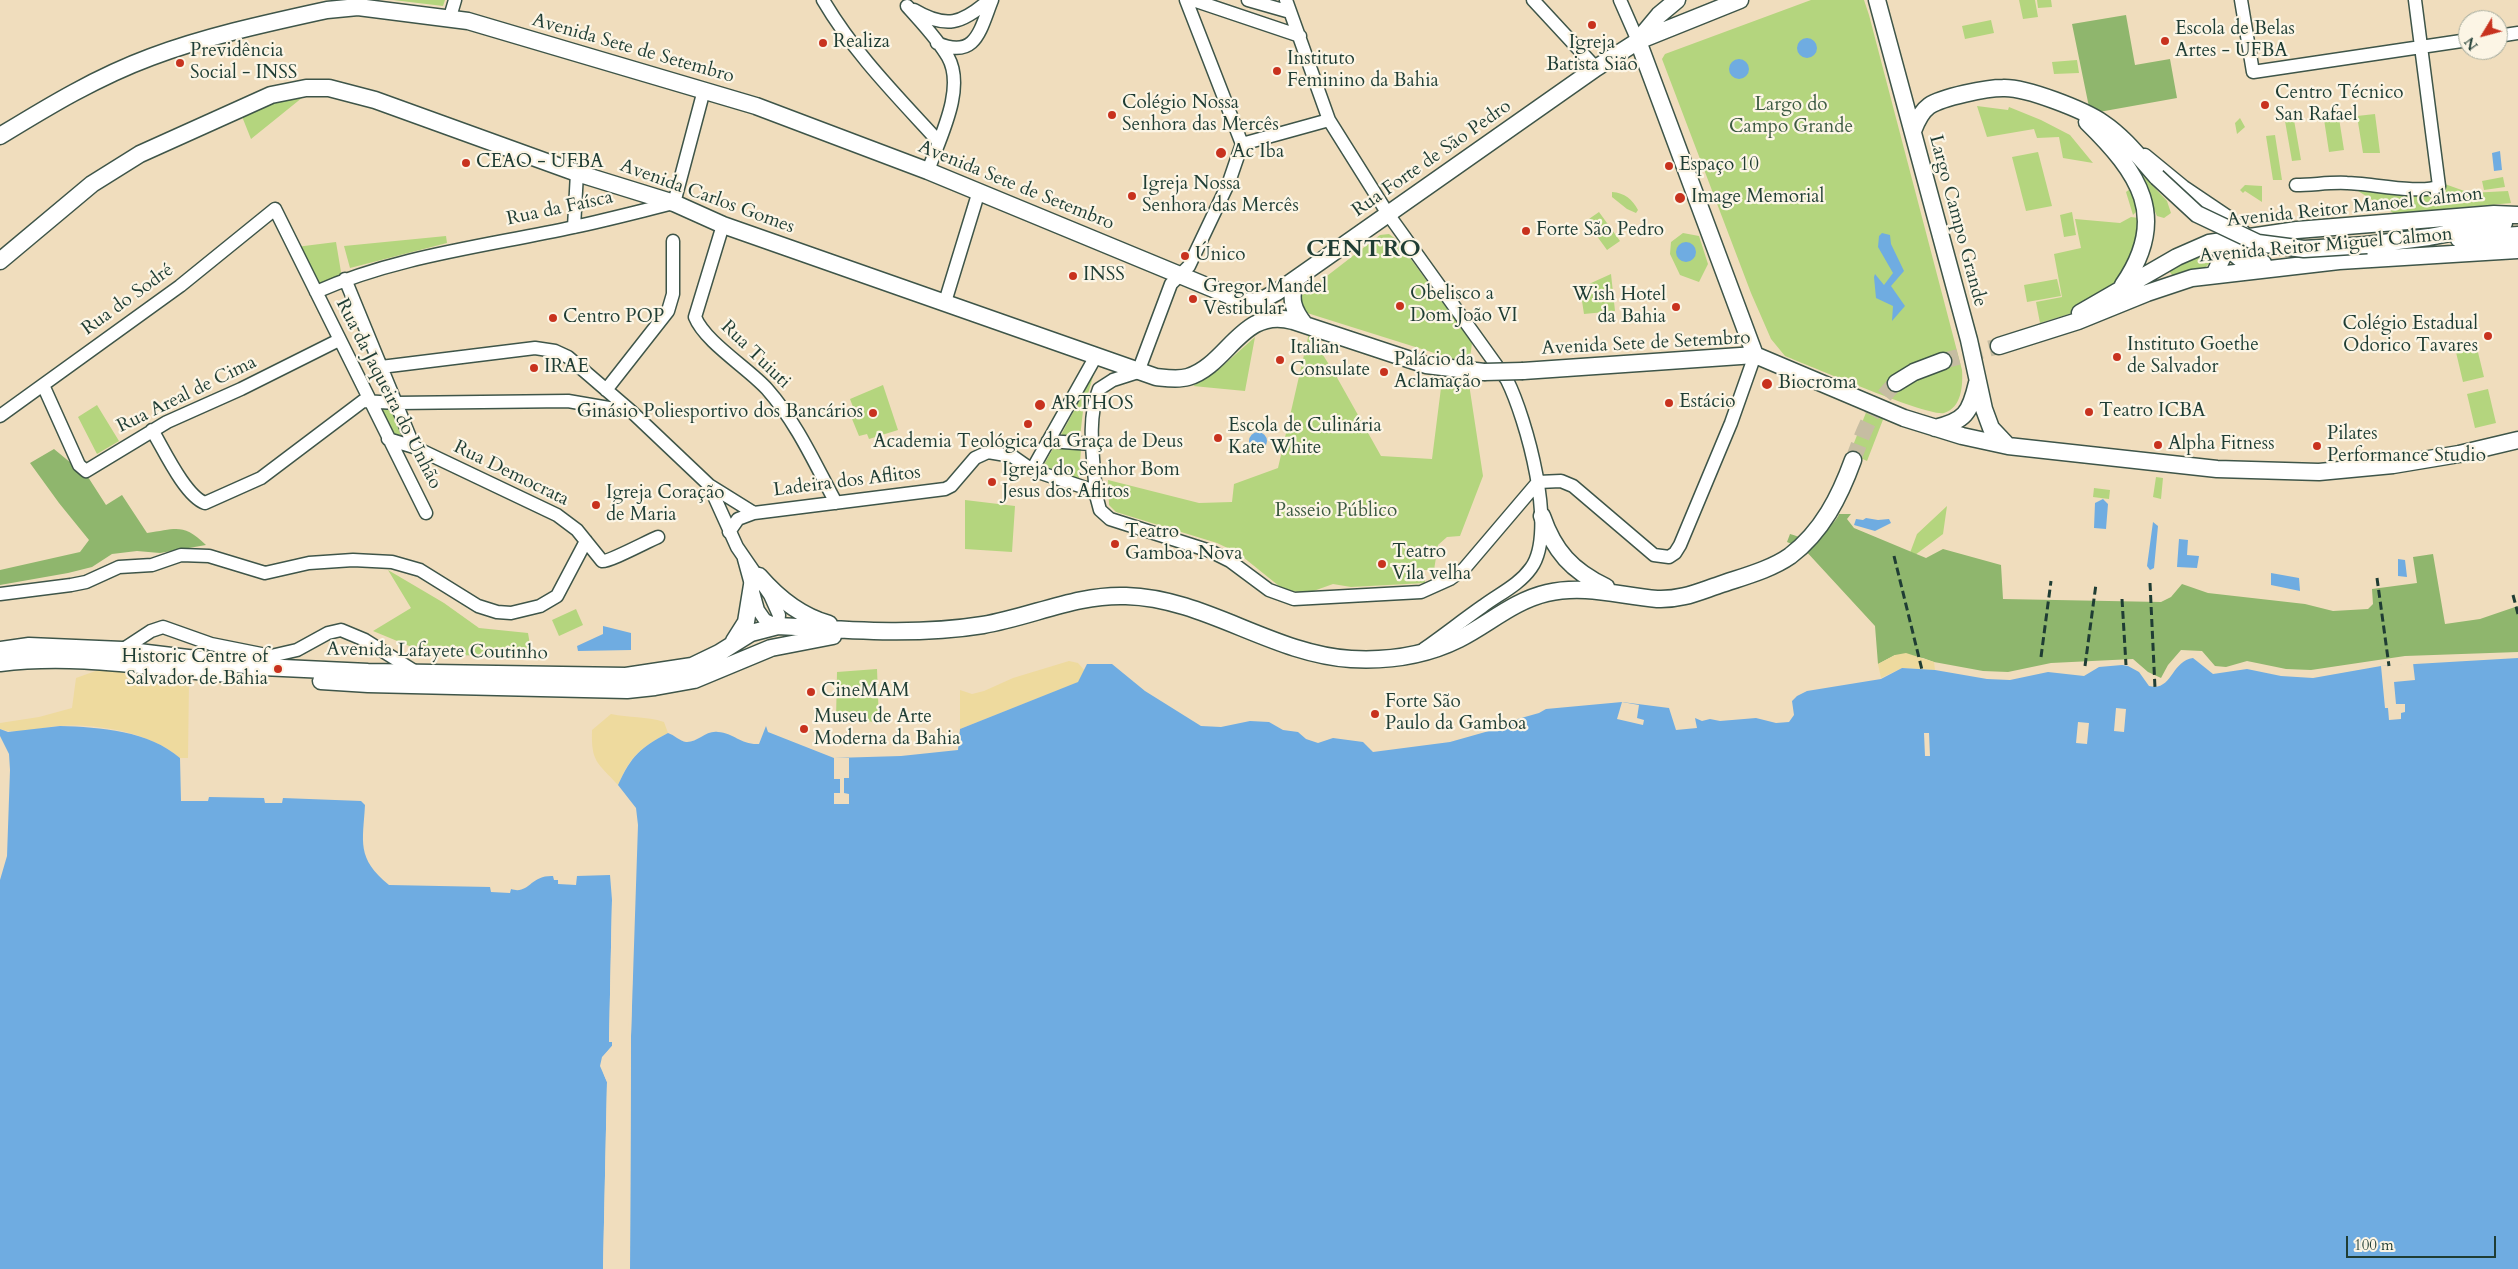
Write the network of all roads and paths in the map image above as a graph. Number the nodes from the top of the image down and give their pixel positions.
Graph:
1 (455, 0) edge
2 (823, 0) edge
3 (991, 0) edge
4 (1186, 0) edge
5 (1193, 0) edge
6 (1248, 0) edge
7 (1533, 0) edge
8 (1620, 0) edge
9 (1677, 0) edge
10 (1711, 0) edge
11 (1740, 0) edge
12 (2241, 0) edge
13 (2415, 0) edge
14 (905, 3) edge
15 (343, 4) edge
16 (1879, 5) edge
17 (1288, 6) edge
18 (450, 17) junction
19 (1690, 19) junction
20 (1300, 36) junction
21 (1638, 41) junction
22 (2458, 42) edge
23 (937, 43) junction
24 (2422, 47) junction
25 (1596, 68) junction
26 (704, 90) junction
27 (1901, 91) junction
28 (1929, 106) junction
29 (2075, 110) junction
30 (1329, 120) junction
31 (1912, 131) junction
32 (0, 136) edge
33 (2123, 141) junction
34 (938, 142) junction
35 (1242, 144) junction
36 (928, 171) junction
37 (577, 173) junction
38 (2296, 186) dead end
39 (979, 192) junction
40 (674, 203) junction
41 (275, 209) joint
42 (1388, 214) junction
43 (2518, 215) edge
44 (2518, 219) edge
45 (723, 225) junction
46 (574, 227) junction
47 (2518, 235) edge
48 (2249, 237) junction
49 (2429, 237) junction
50 (673, 241) dead end
51 (2209, 243) junction
52 (2518, 250) edge
53 (0, 261) edge
54 (2290, 266) junction
55 (1180, 275) junction
56 (2214, 275) junction
57 (345, 279) junction
58 (1296, 279) junction
59 (2119, 290) junction
60 (316, 292) junction
61 (945, 302) junction
62 (1245, 302) junction
63 (1306, 326) junction
64 (1247, 329) junction
65 (2049, 331) junction
66 (339, 340) junction
67 (1998, 346) tunnel mouth
68 (1755, 355) junction
69 (1096, 356) junction
70 (1943, 361) tunnel mouth
71 (381, 368) junction
72 (1138, 372) junction
73 (1978, 380) junction
74 (1896, 383) tunnel mouth
75 (43, 385) junction
76 (606, 390) junction
77 (368, 400) junction
78 (396, 403) junction
79 (1984, 410) junction
80 (632, 412) junction
81 (0, 416) edge
82 (1935, 428) junction
83 (152, 430) junction
84 (1962, 436) junction
85 (388, 439) junction
86 (2518, 440) edge
87 (1048, 442) junction
88 (1092, 444) junction
89 (2008, 446) junction
90 (414, 447) junction
91 (1854, 460) tunnel mouth
92 (1032, 470) junction
93 (1538, 482) junction
94 (709, 485) junction
95 (1096, 495) junction
96 (836, 503) junction
97 (426, 513) dead end
98 (754, 513) junction
99 (1542, 516) junction
100 (729, 532) junction
101 (658, 537) dead end
102 (586, 541) junction
103 (755, 580) junction
104 (1614, 592) junction
105 (0, 594) edge
106 (778, 626) junction
107 (862, 631) junction
108 (732, 644) junction
109 (0, 650) edge
110 (122, 650) junction
111 (1416, 654) junction
112 (0, 663) edge
113 (416, 672) junction
114 (711, 672) junction

1 - 18 street
2 - 34 street
3 - 14 street
3 - 23 street
4 - 35 street
5 - 20 street
6 - 17 street
7 - 25 street
8 - 21 street
9 - 21 main road
10 - 19 main road
11 - 19 main road
12 - 24 street
13 - 24 street
14 - 23 street
15 - 18 main road, Avenida Sete de Setembro
15 - 32 main road, Avenida Sete de Setembro
16 - 27 main road, Largo Campo Grande
17 - 20 street
18 - 26 main road, Avenida Sete de Setembro
19 - 21 main road
20 - 30 street
21 - 25 main road, Rua Forte de São Pedro
21 - 68 main road
22 - 24 street
23 - 34 street
24 - 38 street
25 - 42 main road, Rua Forte de São Pedro
26 - 36 main road, Avenida Sete de Setembro
26 - 40 street
27 - 28 main road
27 - 31 main road, Largo Campo Grande
28 - 29 main road
28 - 31 main road
29 - 33 main road
29 - 59 main road
30 - 35 street
30 - 42 street
31 - 73 main road, Largo Campo Grande
33 - 48 street
33 - 49 main road, bridge
34 - 36 street
35 - 55 street
36 - 39 main road, Avenida Sete de Setembro
37 - 40 main road, Avenida Carlos Gomes
37 - 46 street
37 - 53 main road, Avenida Carlos Gomes
39 - 55 main road, Avenida Sete de Setembro
39 - 61 street
40 - 45 main road, Avenida Carlos Gomes
40 - 46 street, Rua da Faísca
41 - 60 street, Rua da Jaqueira do Unhão
41 - 75 street, Rua do Sodré
42 - 58 main road, Rua Forte de São Pedro
42 - 93 street
43 - 48 main road, Avenida Reitor Manoel Calmon
44 - 49 main road
45 - 61 main road, Avenida Carlos Gomes
45 - 96 street, Rua Tuiuti
46 - 57 street, Rua da Faísca
47 - 49 main road
48 - 51 main road, Avenida Reitor Manoel Calmon
48 - 54 main road
50 - 76 street
51 - 56 main road
51 - 59 main road, Avenida Reitor Manoel Calmon
52 - 54 main road, Avenida Reitor Miguel Calmon
54 - 56 main road, Avenida Reitor Miguel Calmon
55 - 62 main road, Avenida Sete de Setembro
55 - 72 street
56 - 65 main road, Avenida Reitor Miguel Calmon
57 - 60 street, Rua da Faísca
57 - 71 street
58 - 62 main road, Rua Forte de São Pedro
58 - 63 main road
59 - 65 main road, Avenida Reitor Manoel Calmon
60 - 66 street, Rua da Jaqueira do Unhão
61 - 69 main road, Avenida Carlos Gomes
62 - 64 main road
63 - 64 main road, Avenida Sete de Setembro
63 - 68 main road, Avenida Sete de Setembro, bridge
64 - 72 main road, Avenida Carlos Gomes
65 - 67 main road, Avenida Reitor Miguel Calmon
66 - 77 street, Rua da Jaqueira do Unhão
66 - 83 street, Rua Areal de Cima
68 - 82 main road, Avenida Sete de Setembro
68 - 93 street
69 - 72 main road, Avenida Carlos Gomes
69 - 87 street
70 - 74 main road
71 - 76 street
71 - 78 street
72 - 88 street
73 - 79 main road, Largo Campo Grande
73 - 82 main road
75 - 81 street, Rua do Sodré
75 - 83 street, Rua Areal de Cima
76 - 80 street
77 - 78 street
77 - 83 street
77 - 85 street, Rua da Jaqueira do Unhão
78 - 80 street
78 - 90 street
79 - 84 main road
79 - 89 main road, Largo Campo Grande
80 - 94 street
82 - 84 main road, Avenida Sete de Setembro
84 - 89 main road, Avenida Sete de Setembro
85 - 90 street, Rua Democrata
85 - 97 street, Rua da Jaqueira do Unhão
86 - 89 main road, Avenida Sete de Setembro
87 - 88 street
87 - 92 street
88 - 95 street
90 - 102 street, Rua Democrata
91 - 104 main road, Avenida Lafayete Coutinho
92 - 95 street
92 - 96 street, Ladeira dos Aflitos
93 - 95 street
93 - 99 street
94 - 98 street, Ladeira dos Aflitos
94 - 100 street
96 - 98 street, Ladeira dos Aflitos
98 - 100 street, Ladeira dos Aflitos
99 - 104 main road
99 - 111 street
100 - 103 street
101 - 102 street, Rua Democrata
102 - 105 street
103 - 106 street
103 - 107 main road
103 - 108 main road
104 - 111 main road, Avenida Lafayete Coutinho
106 - 107 main road, Avenida Lafayete Coutinho
106 - 108 main road, Avenida Lafayete Coutinho
106 - 114 main road
107 - 111 main road, Avenida Lafayete Coutinho
107 - 114 main road, Avenida Lafayete Coutinho
108 - 113 main road, Avenida Lafayete Coutinho
109 - 110 main road, Avenida Lafayete Coutinho
110 - 113 main road, Avenida Lafayete Coutinho
110 - 113 street
112 - 114 main road, Avenida Lafayete Coutinho

